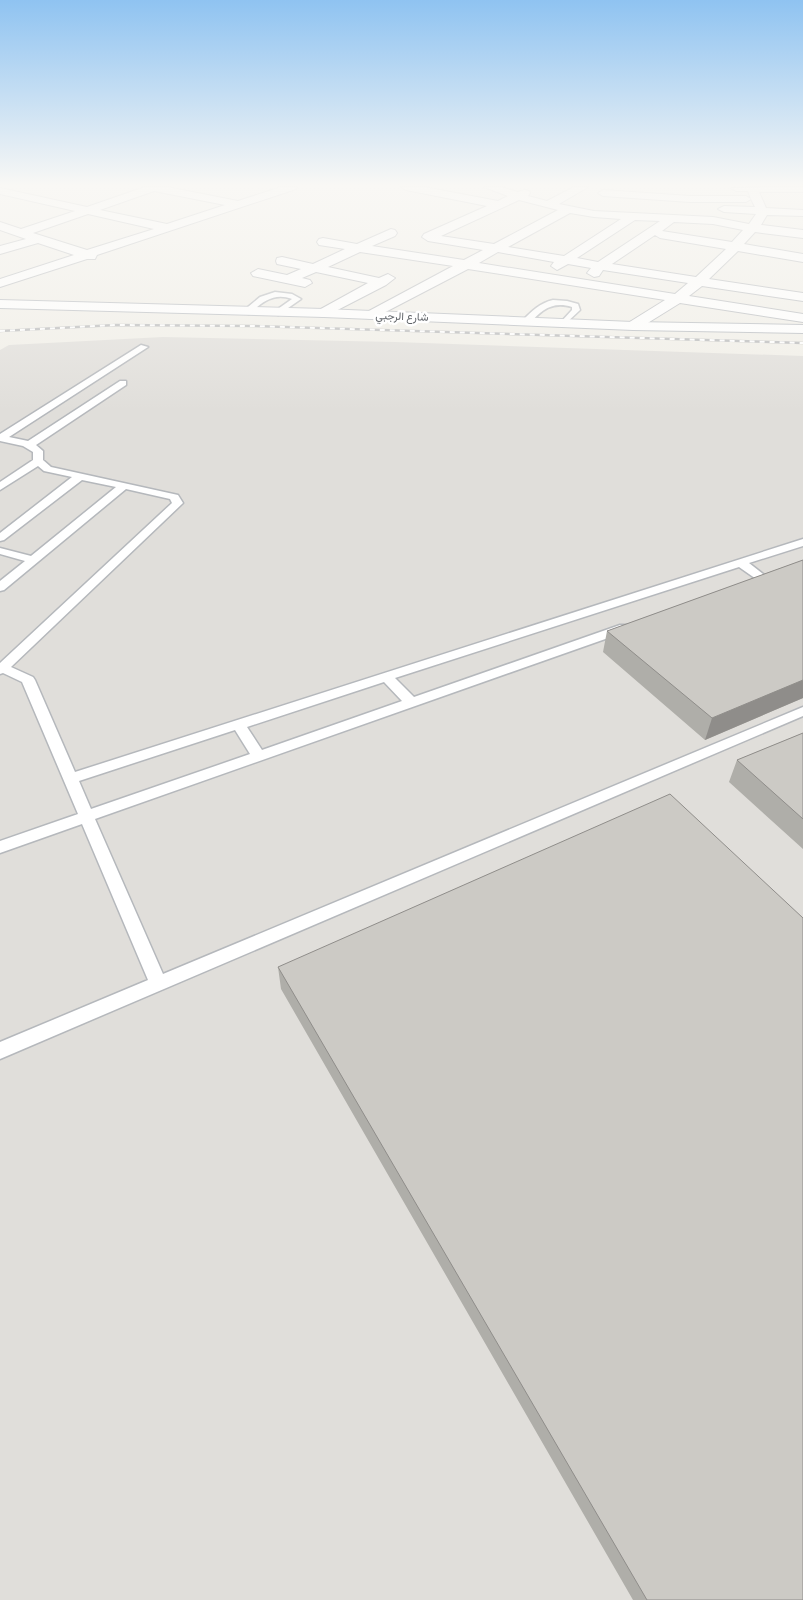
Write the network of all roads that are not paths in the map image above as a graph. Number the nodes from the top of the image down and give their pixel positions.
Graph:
1 (49, 262) edge
2 (285, 262) edge
3 (329, 262) edge
4 (444, 262) edge
5 (471, 262) edge
6 (517, 262) edge
7 (562, 262) edge
8 (574, 262) edge
9 (607, 262) edge
10 (720, 262) edge
11 (782, 262) edge
12 (786, 262) edge
13 (465, 265) junction
14 (600, 266) junction
15 (688, 266) dead end
16 (314, 268) junction
17 (392, 269) dead end
18 (503, 272) junction
19 (639, 272) junction
20 (258, 273) dead end
21 (424, 273) dead end
22 (755, 276) dead end
23 (443, 277) junction
24 (675, 278) junction
25 (4, 279) edge
26 (288, 280) junction
27 (490, 281) dead end
28 (697, 281) junction
29 (382, 282) junction
30 (538, 282) junction
31 (796, 282) dead end
32 (314, 286) dead end
33 (740, 287) junction
34 (582, 288) junction
35 (618, 289) junction
36 (340, 291) dead end
37 (782, 294) junction
38 (357, 295) junction
39 (803, 297) edge
40 (677, 298) junction
41 (0, 304) edge
42 (718, 304) junction
43 (761, 311) junction
44 (246, 312) junction
45 (278, 313) junction
46 (324, 313) junction
47 (372, 315) junction
48 (803, 317) edge
49 (526, 322) junction
50 (564, 323) junction
51 (633, 326) junction
52 (688, 327) junction
53 (740, 328) junction
54 (787, 329) junction
55 (803, 329) edge
56 (144, 347) dead end
57 (123, 383) dead end
58 (1, 438) edge
59 (29, 444) junction
60 (38, 461) junction
61 (80, 476) junction
62 (124, 486) junction
63 (0, 488) edge
64 (0, 538) edge
65 (803, 542) edge
66 (0, 550) edge
67 (34, 560) junction
68 (740, 562) junction
69 (779, 574) edge
70 (763, 579) junction
71 (744, 586) edge
72 (0, 587) edge
73 (633, 625) edge
74 (1, 669) edge
75 (386, 677) junction
76 (412, 703) junction
77 (803, 710) edge
78 (239, 724) junction
79 (259, 757) junction
80 (70, 779) junction
81 (86, 818) junction
82 (0, 847) edge
83 (158, 984) junction
84 (0, 1051) edge

1 - 25 street
2 - 16 street
3 - 16 street
4 - 13 street
5 - 13 street
6 - 18 street
7 - 30 street
8 - 14 street
9 - 14 street
10 - 28 street
11 - 12 street
13 - 18 street
13 - 23 street
14 - 19 street
14 - 34 street
15 - 24 street
16 - 26 street
16 - 29 street
17 - 29 street
18 - 27 street
18 - 30 street
19 - 24 street
19 - 35 street
20 - 26 street
21 - 23 street
22 - 33 street
23 - 47 street
24 - 28 street
26 - 32 street
28 - 33 street
28 - 40 street
29 - 38 street
30 - 34 street
31 - 37 street
33 - 37 street
33 - 42 street
34 - 35 street
35 - 40 street
36 - 38 street
37 - 39 street
37 - 43 street
38 - 46 street
40 - 42 street
40 - 51 street
41 - 44 street, شارع الرجبي
42 - 43 street
42 - 52 street
43 - 48 street
43 - 53 street
44 - 45 street, شارع الرجبي
44 - 45 lane
45 - 46 street, شارع الرجبي
46 - 47 street, شارع الرجبي
47 - 49 street, شارع الرجبي
48 - 54 street
49 - 50 street, شارع الرجبي
49 - 50 lane
50 - 51 street, شارع الرجبي
51 - 52 street, شارع الرجبي
52 - 53 street, شارع الرجبي
53 - 54 street, شارع الرجبي
54 - 55 street, شارع الرجبي
56 - 58 lane
57 - 59 lane
58 - 59 lane
59 - 60 lane
60 - 61 lane
60 - 63 lane
61 - 62 lane
61 - 64 lane
62 - 67 lane
62 - 74 lane
65 - 68 lane
66 - 67 lane
67 - 72 lane
68 - 70 lane
68 - 75 lane
69 - 70 lane
70 - 71 lane
73 - 76 lane
74 - 80 lane
75 - 76 lane
75 - 78 lane
76 - 79 lane
77 - 83 lane
78 - 79 lane
78 - 80 lane
79 - 81 lane
80 - 81 lane
81 - 82 lane
81 - 83 lane
83 - 84 lane

